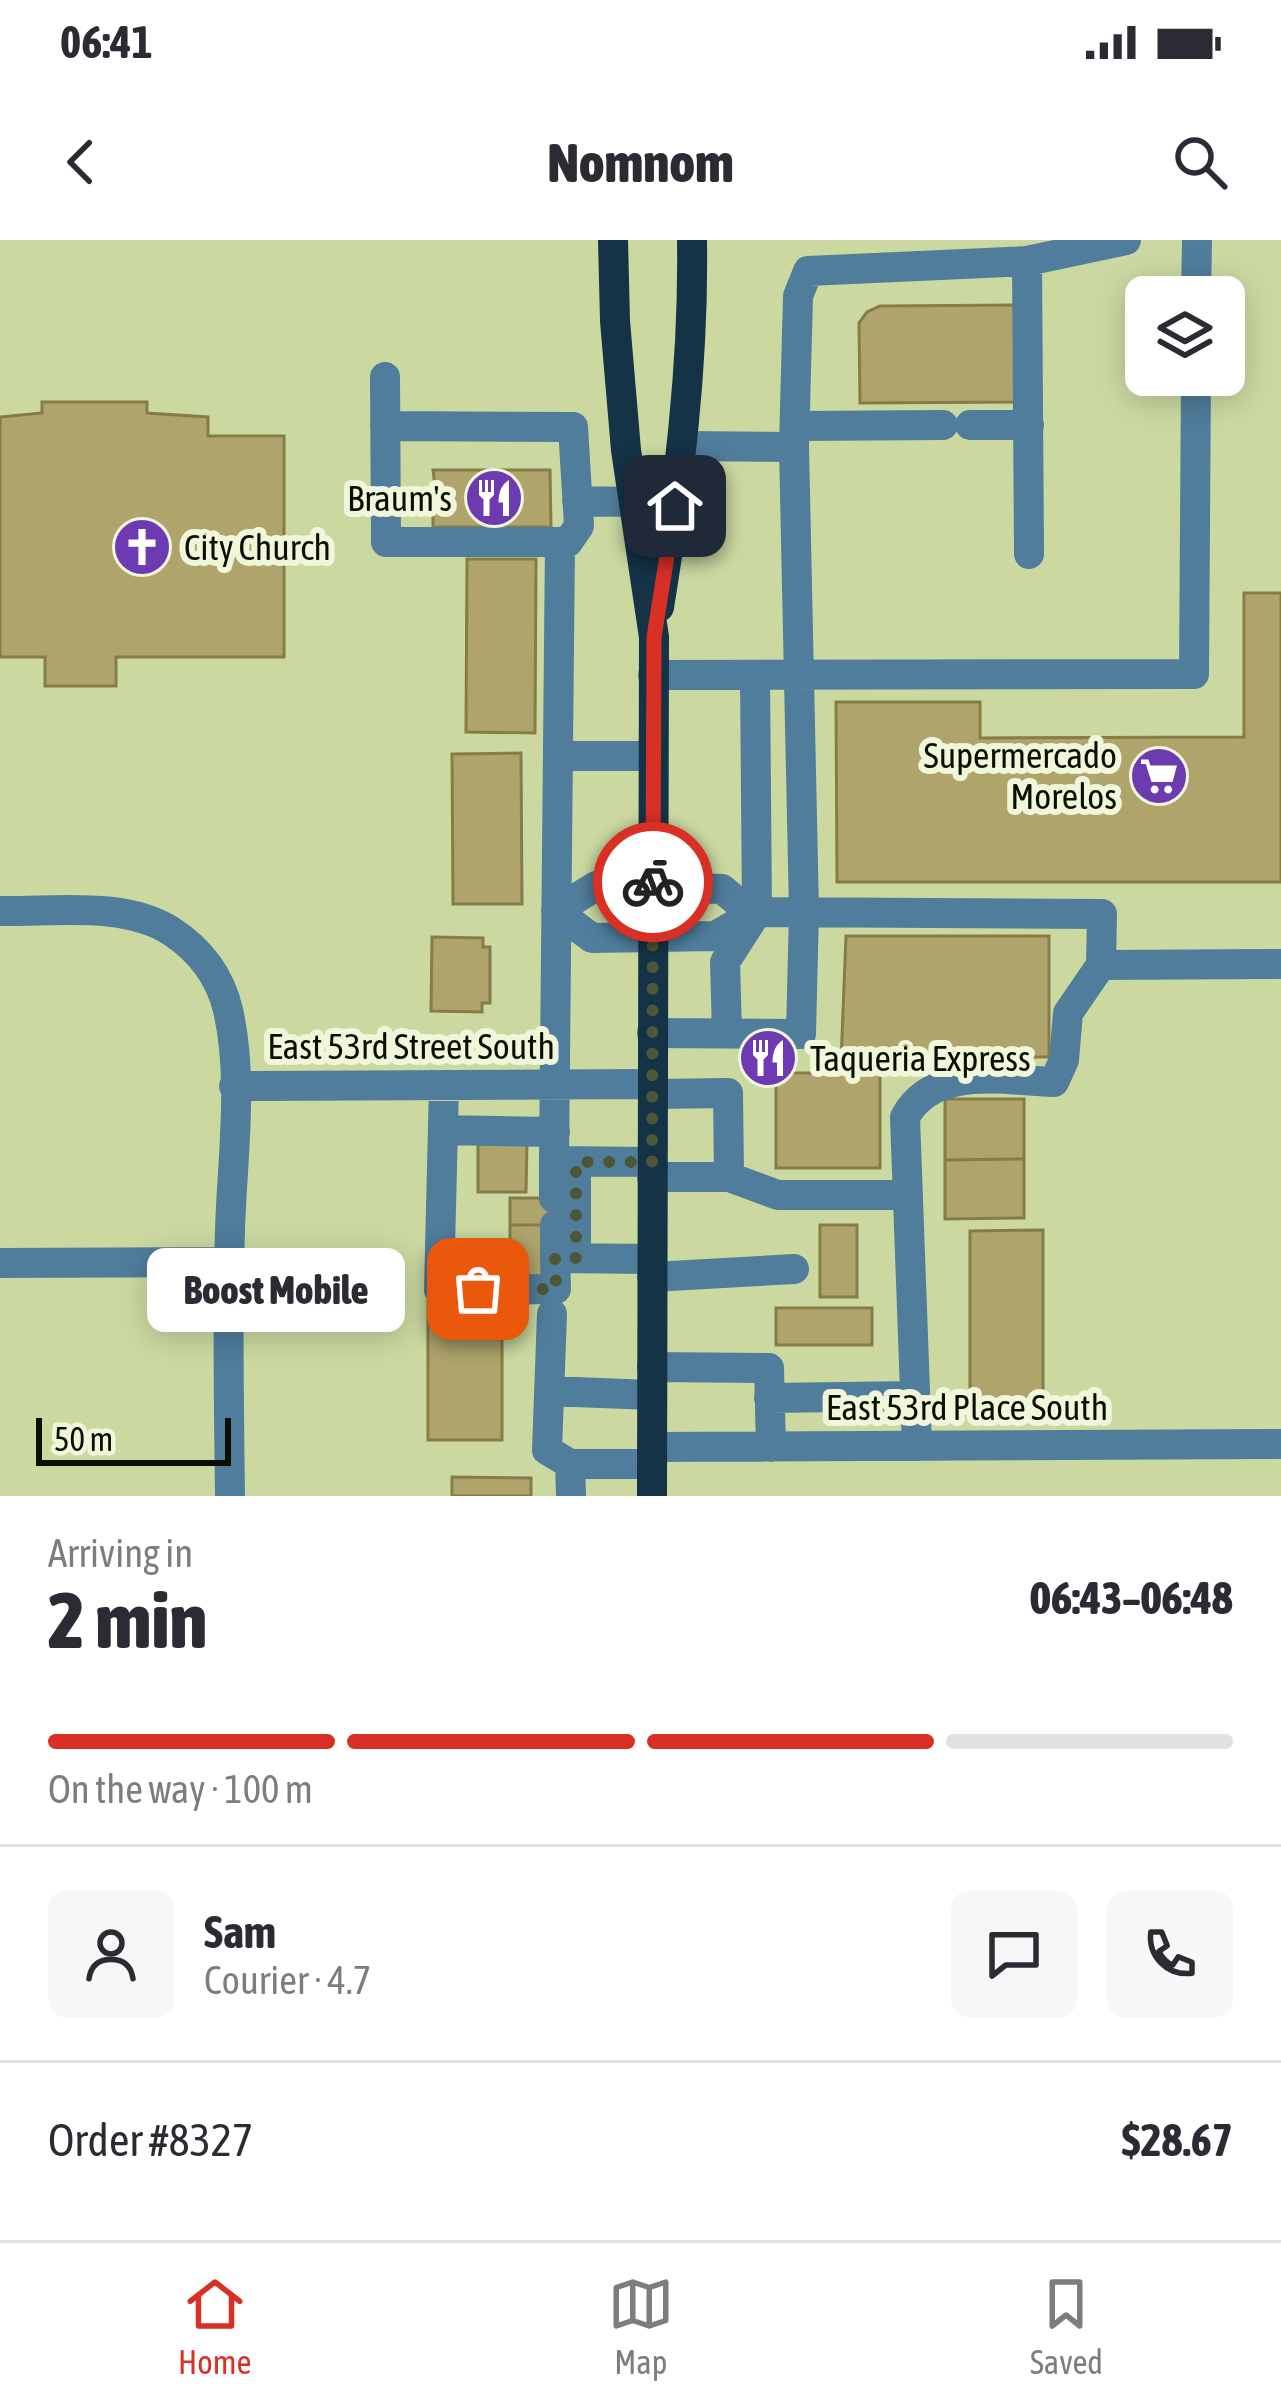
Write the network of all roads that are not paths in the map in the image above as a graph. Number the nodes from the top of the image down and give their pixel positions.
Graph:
1 (613, 240) edge
2 (692, 240) edge
3 (1126, 240) edge
4 (1197, 240) edge
5 (1027, 261) junction
6 (1196, 276) edge
7 (385, 377) dead end
8 (1196, 396) edge
9 (1028, 425) junction
10 (385, 426) junction
11 (795, 436) junction
12 (683, 446) junction
13 (578, 501) junction
14 (634, 502) junction
15 (560, 542) junction
16 (1029, 554) dead end
17 (654, 637) junction
18 (797, 674) junction
19 (653, 675) junction
20 (755, 675) junction
21 (558, 756) junction
22 (653, 756) junction
23 (653, 888) junction
24 (0, 911) edge
25 (556, 911) junction
26 (804, 911) junction
27 (754, 912) junction
28 (652, 937) junction
29 (1281, 964) edge
30 (1101, 965) junction
31 (652, 1033) junction
32 (727, 1033) junction
33 (444, 1085) junction
34 (555, 1085) junction
35 (234, 1086) junction
36 (652, 1089) junction
37 (442, 1130) junction
38 (562, 1152) junction
39 (652, 1169) junction
40 (729, 1177) junction
41 (907, 1196) junction
42 (565, 1258) junction
43 (229, 1262) junction
44 (0, 1263) edge
45 (652, 1268) junction
46 (794, 1269) dead end
47 (552, 1314) dead end
48 (652, 1381) junction
49 (549, 1391) junction
50 (915, 1396) junction
51 (875, 1397) junction
52 (770, 1398) junction
53 (1281, 1444) edge
54 (878, 1446) junction
55 (917, 1446) junction
56 (771, 1447) junction
57 (652, 1455) junction
58 (570, 1464) junction
59 (230, 1496) edge
60 (571, 1496) edge
61 (652, 1496) edge

1 - 14 main road
2 - 12 main road
3 - 5 street
4 - 6 street
5 - 9 street
5 - 11 street
7 - 10 street
8 - 18 street
9 - 11 street
9 - 16 street
10 - 13 street
10 - 15 street
11 - 12 street
11 - 18 street
12 - 17 main road
13 - 14 street
13 - 15 street
14 - 17 main road
15 - 21 street
17 - 19 main road
18 - 20 street
18 - 26 street
19 - 20 street
19 - 22 main road
20 - 27 street
21 - 22 street
21 - 25 street
22 - 23 main road
23 - 25 street
23 - 27 street
23 - 28 main road
24 - 35 street, East 53rd Street South
25 - 28 street
25 - 34 street
26 - 27 street
26 - 30 street
26 - 32 street
27 - 28 street
27 - 32 street
28 - 31 main road
29 - 30 street
30 - 41 street
31 - 32 street
31 - 36 main road
33 - 34 street, East 53rd Street South
33 - 35 street, East 53rd Street South
33 - 37 street
34 - 36 street, East 53rd Street South
34 - 38 street
35 - 43 street
36 - 39 main road
36 - 40 street, East 53rd Street South
37 - 38 street
37 - 42 street
38 - 39 street
38 - 42 street
38 - 42 street
39 - 40 street
39 - 45 main road
40 - 41 street
41 - 50 street
42 - 45 street
43 - 44 street
43 - 59 street
45 - 46 street
45 - 48 main road
47 - 49 street
48 - 49 street
48 - 52 street
48 - 57 main road
49 - 58 street
50 - 51 street
50 - 55 street
51 - 52 street
51 - 54 street
52 - 56 street
53 - 55 street, East 53rd Place South
54 - 55 street, East 53rd Place South
54 - 56 street, East 53rd Place South
56 - 57 street, East 53rd Place South
57 - 58 street, East 53rd Place South
57 - 61 main road
58 - 60 street

